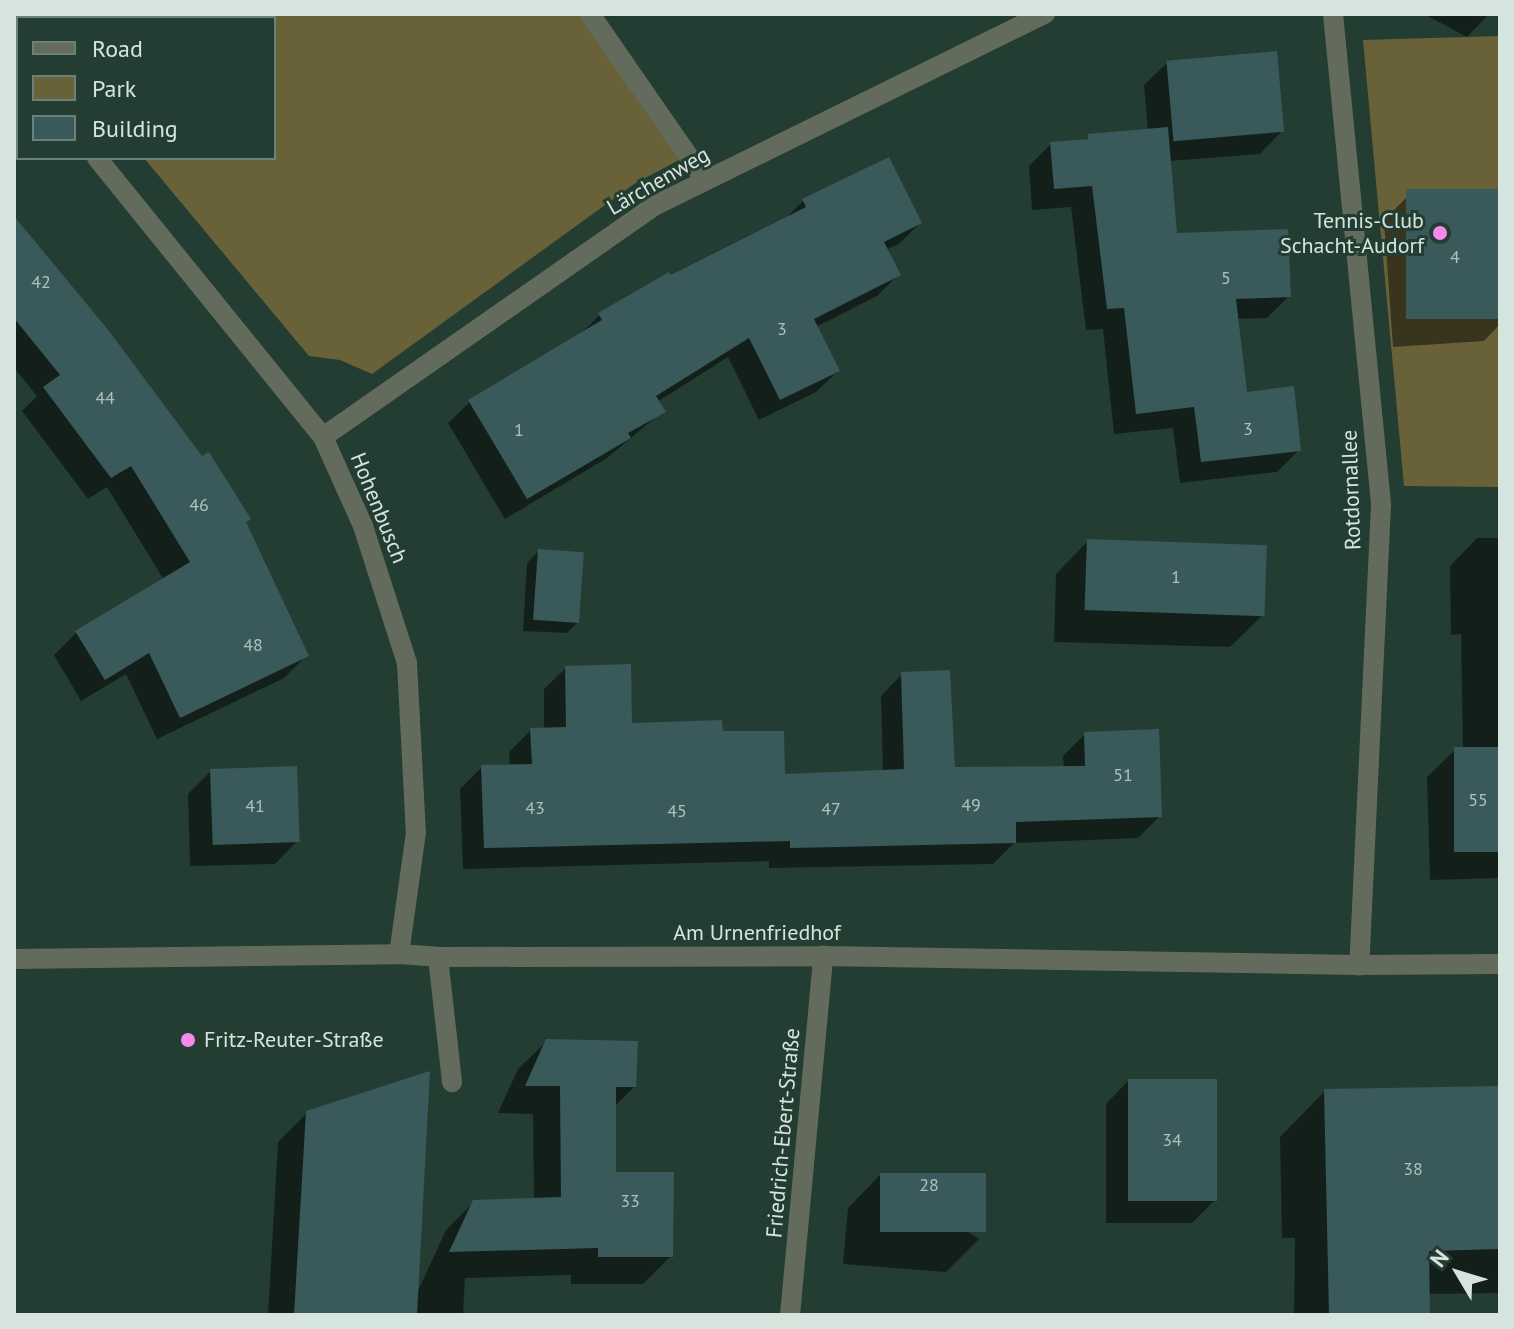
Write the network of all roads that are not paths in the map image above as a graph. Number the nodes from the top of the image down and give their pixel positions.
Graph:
1 (590, 14) edge
2 (1045, 14) edge
3 (1333, 14) edge
4 (99, 160) edge
5 (705, 180) junction
6 (323, 437) junction
7 (399, 954) junction
8 (823, 956) junction
9 (438, 957) junction
10 (14, 959) edge
11 (1500, 964) edge
12 (1359, 965) junction
13 (452, 1082) dead end
14 (790, 1315) edge

1 - 5 street
2 - 5 street, Lärchenweg
3 - 12 street, Rotdornallee
4 - 6 street, Hohenbusch
5 - 6 street, Lärchenweg
6 - 7 street, Hohenbusch
7 - 9 street, Am Urnenfriedhof
7 - 10 street, Am Urnenfriedhof
8 - 9 street, Am Urnenfriedhof
8 - 12 street, Am Urnenfriedhof
8 - 14 street, Friedrich-Ebert-Straße
9 - 13 street
11 - 12 street, Am Urnenfriedhof

